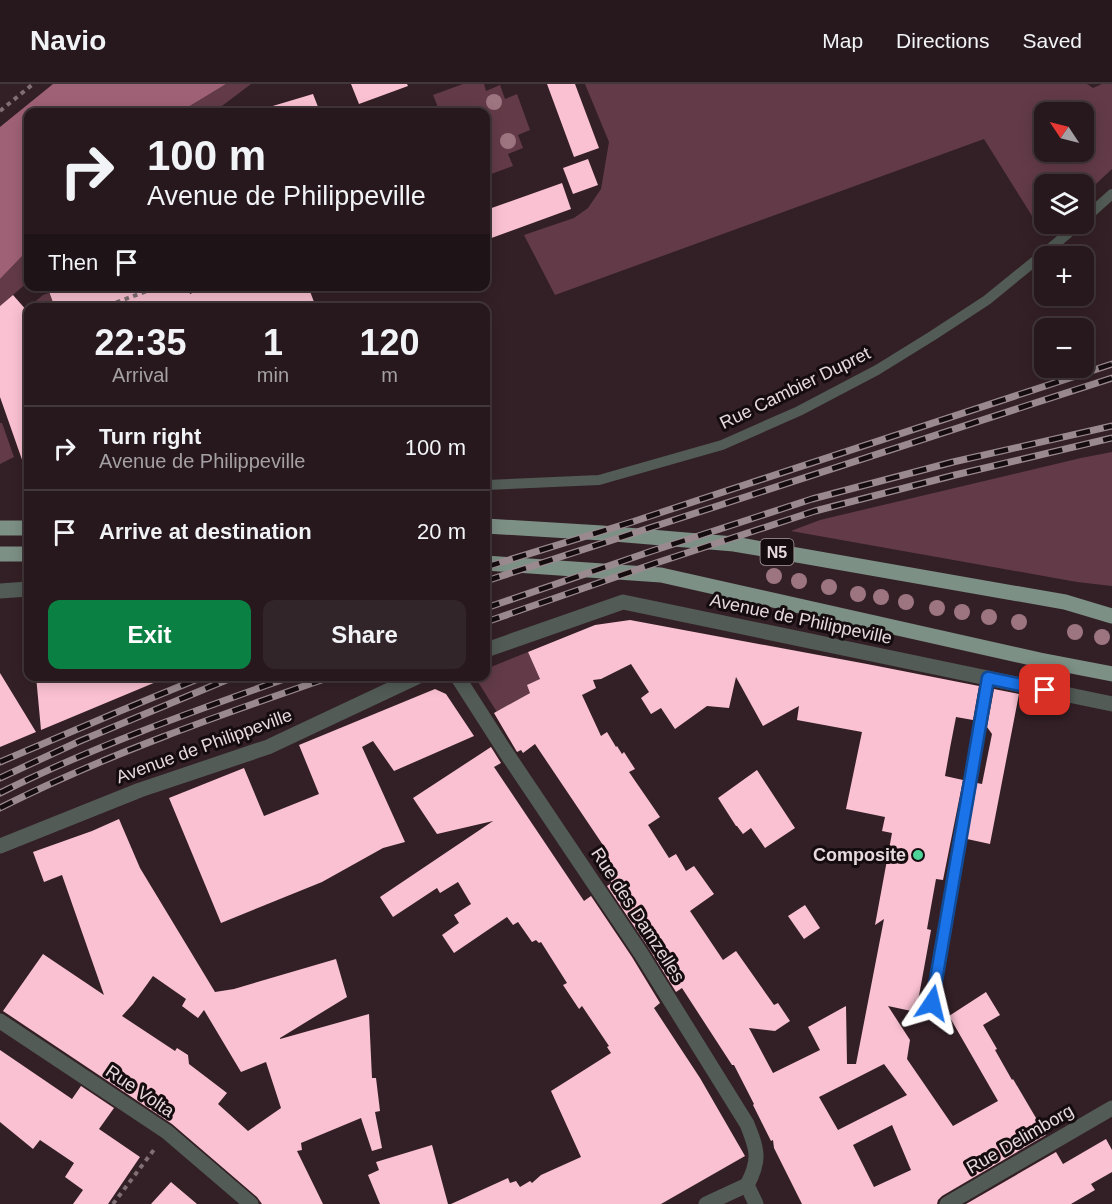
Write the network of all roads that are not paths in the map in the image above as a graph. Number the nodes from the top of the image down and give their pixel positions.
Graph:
1 (1112, 194) edge
2 (1094, 211) edge
3 (1067, 234) edge
4 (490, 485) edge
5 (490, 526) edge
6 (0, 528) edge
7 (24, 528) edge
8 (0, 554) edge
9 (24, 554) edge
10 (490, 563) edge
11 (24, 589) edge
12 (0, 591) edge
13 (1112, 616) edge
14 (490, 649) edge
15 (1112, 674) edge
16 (988, 678) junction
17 (408, 681) edge
18 (460, 681) edge
19 (1112, 704) edge
20 (0, 846) edge
21 (932, 1003) dead end
22 (0, 1021) edge
23 (1112, 1108) edge
24 (747, 1185) junction
25 (251, 1204) edge
26 (706, 1204) edge
27 (756, 1204) edge
28 (947, 1204) edge

1 - 2 lane
3 - 4 lane, Rue Cambier Dupret
5 - 13 main road, N5
6 - 7 main road
8 - 9 main road
10 - 15 main road
11 - 12 street
14 - 16 street, Avenue de Philippeville
16 - 19 street, Avenue de Philippeville
16 - 21 lane
17 - 20 street, Avenue de Philippeville
18 - 24 street, Rue des Damzelles
22 - 25 street, Rue Volta
23 - 28 street, Rue Delimborg
24 - 26 street
24 - 27 street

